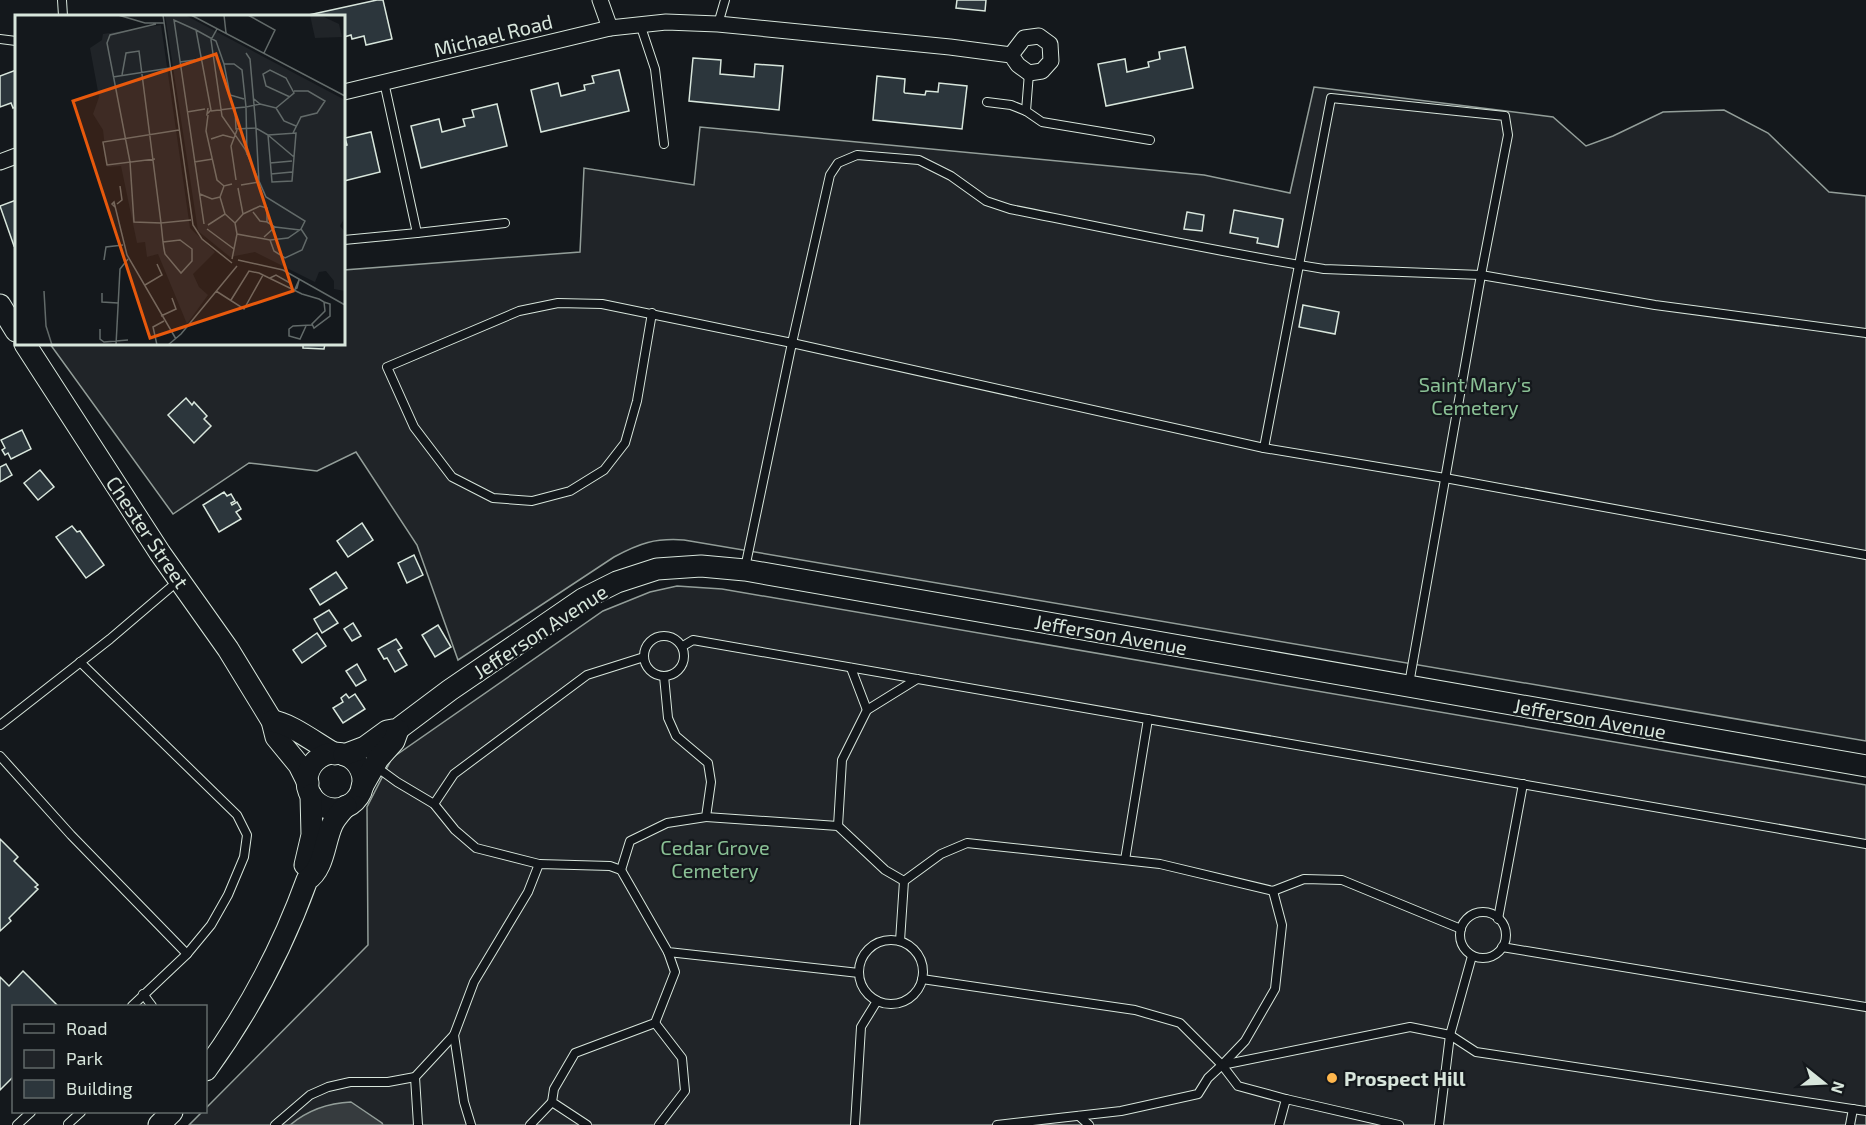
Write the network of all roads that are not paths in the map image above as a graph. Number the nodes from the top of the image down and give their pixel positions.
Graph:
1 (62, 0) edge
2 (600, 0) edge
3 (725, 0) edge
4 (63, 15) edge
5 (640, 24) junction
6 (718, 24) junction
7 (610, 28) junction
8 (0, 39) edge
9 (15, 41) edge
10 (1011, 56) junction
11 (1029, 73) junction
12 (384, 82) junction
13 (345, 92) edge
14 (987, 102) dead end
15 (1026, 111) junction
16 (1150, 140) dead end
17 (664, 144) dead end
18 (15, 156) edge
19 (0, 162) edge
20 (505, 223) dead end
21 (417, 233) junction
22 (345, 240) edge
23 (1299, 265) junction
24 (1480, 275) junction
25 (0, 305) edge
26 (652, 314) junction
27 (15, 329) edge
28 (1866, 333) edge
29 (792, 343) junction
30 (26, 345) edge
31 (1264, 448) junction
32 (1445, 478) junction
33 (1866, 555) edge
34 (745, 570) junction
35 (179, 579) junction
36 (683, 646) junction
37 (644, 657) junction
38 (80, 662) junction
39 (852, 668) junction
40 (664, 676) junction
41 (916, 679) junction
42 (1409, 686) junction
43 (867, 710) junction
44 (1148, 719) junction
45 (272, 721) junction
46 (0, 725) edge
47 (398, 729) junction
48 (339, 754) junction
49 (0, 756) edge
50 (374, 766) junction
51 (1866, 766) edge
52 (1522, 784) junction
53 (362, 787) junction
54 (309, 789) junction
55 (434, 804) junction
56 (346, 806) junction
57 (706, 817) junction
58 (838, 826) junction
59 (1866, 844) edge
60 (1125, 860) junction
61 (539, 864) junction
62 (621, 870) junction
63 (307, 880) junction
64 (904, 881) junction
65 (1273, 891) junction
66 (1498, 919) junction
67 (1461, 929) junction
68 (900, 941) junction
69 (1502, 947) junction
70 (668, 952) junction
71 (187, 954) junction
72 (1472, 956) junction
73 (859, 974) junction
74 (922, 979) junction
75 (143, 994) junction
76 (877, 1001) junction
77 (133, 1005) edge
78 (151, 1005) edge
79 (1866, 1007) edge
80 (656, 1023) junction
81 (454, 1035) junction
82 (1450, 1035) junction
83 (1222, 1065) junction
84 (207, 1068) edge
85 (415, 1077) junction
86 (1286, 1099) junction
87 (552, 1102) junction
88 (1854, 1109) junction
89 (1866, 1111) edge
90 (30, 1113) edge
91 (80, 1113) edge
92 (171, 1113) edge
93 (1079, 1116) junction
94 (68, 1124) edge
95 (17, 1125) edge
96 (159, 1125) edge
97 (274, 1125) edge
98 (418, 1125) edge
99 (471, 1125) edge
100 (530, 1125) edge
101 (587, 1125) edge
102 (659, 1125) edge
103 (855, 1125) edge
104 (997, 1125) edge
105 (1089, 1125) edge
106 (1279, 1125) edge
107 (1399, 1125) edge
108 (1439, 1125) edge
109 (1850, 1125) edge

1 - 4 lane
2 - 7 street
3 - 6 lane
5 - 6 street, Michael Road
5 - 7 street, Michael Road
5 - 17 lane
6 - 10 street, Michael Road
7 - 12 street, Michael Road
8 - 9 lane
10 - 11 street
10 - 11 street
11 - 15 lane
12 - 13 street, Michael Road
12 - 21 lane
14 - 15 lane
15 - 16 lane
18 - 19 street
20 - 21 lane
21 - 22 lane
23 - 24 lane
23 - 24 lane
23 - 29 lane
23 - 31 lane
24 - 28 lane
24 - 32 lane
25 - 27 main road
26 - 26 lane
26 - 29 lane
29 - 31 lane
29 - 34 lane
30 - 35 main road, Chester Street
31 - 32 lane
32 - 33 lane
32 - 42 lane
34 - 42 main road, Jefferson Avenue
34 - 47 main road, Jefferson Avenue
35 - 38 lane
35 - 45 main road, Chester Street
36 - 37 lane
36 - 39 lane
36 - 40 lane
37 - 40 lane
37 - 55 lane
38 - 46 lane
38 - 71 lane
39 - 41 lane
39 - 43 lane
40 - 57 lane
41 - 43 lane
41 - 44 lane
42 - 51 main road, Jefferson Avenue
43 - 58 lane
44 - 52 lane
44 - 60 lane
45 - 48 main road
45 - 54 main road, Chester Street
47 - 48 main road, Jefferson Avenue
47 - 50 main road, Jefferson Avenue
48 - 53 main road
48 - 54 main road
49 - 71 lane
50 - 53 main road, Jefferson Avenue
50 - 55 lane
52 - 59 lane
52 - 66 lane
53 - 56 main road
54 - 56 main road
54 - 63 main road
55 - 61 lane
56 - 63 main road
57 - 58 lane
57 - 62 lane
58 - 64 lane
60 - 64 lane
60 - 65 lane
61 - 62 lane
61 - 81 lane
62 - 70 lane
63 - 84 main road
64 - 68 lane
65 - 67 lane
65 - 83 lane
66 - 67 lane
66 - 69 lane
67 - 72 lane
68 - 73 lane
68 - 74 lane
69 - 72 lane
69 - 79 lane
70 - 73 lane
70 - 80 lane
71 - 75 lane
72 - 82 lane
73 - 76 lane
74 - 76 lane
74 - 83 lane
75 - 77 lane
75 - 78 lane
76 - 103 lane
80 - 87 lane
80 - 102 lane
81 - 85 lane
81 - 99 lane
82 - 83 lane
82 - 88 lane
82 - 108 lane
83 - 86 lane
83 - 93 lane
85 - 97 lane
85 - 98 lane
86 - 106 lane
86 - 107 lane
87 - 100 lane
87 - 101 lane
88 - 89 lane
88 - 109 lane
90 - 95 lane
91 - 94 lane
92 - 96 main road
93 - 104 lane
93 - 105 lane

